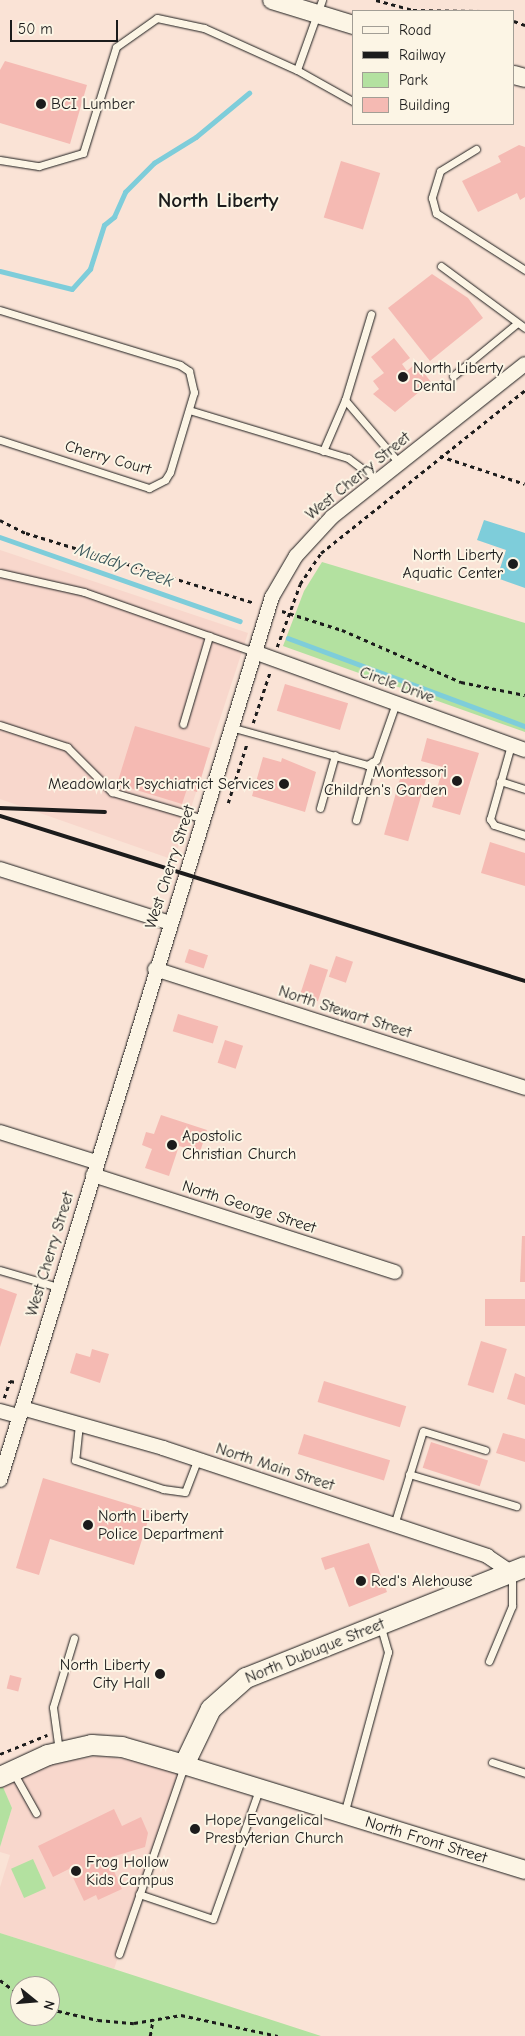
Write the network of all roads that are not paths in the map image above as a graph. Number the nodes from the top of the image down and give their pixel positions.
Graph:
1 (272, 0) edge
2 (319, 7) edge
3 (352, 24) edge
4 (297, 70) junction
5 (352, 101) edge
6 (476, 149) dead end
7 (0, 160) edge
8 (442, 266) dead end
9 (525, 270) edge
10 (0, 310) edge
11 (371, 314) dead end
12 (516, 324) junction
13 (525, 328) edge
14 (525, 364) edge
15 (453, 376) dead end
16 (345, 400) junction
17 (189, 410) junction
18 (0, 440) edge
19 (323, 450) junction
20 (400, 464) junction
21 (378, 481) junction
22 (0, 573) edge
23 (209, 636) junction
24 (257, 653) junction
25 (396, 703) junction
26 (183, 724) dead end
27 (0, 725) edge
28 (234, 728) junction
29 (512, 745) junction
30 (525, 750) edge
31 (335, 755) junction
32 (372, 762) junction
33 (500, 781) junction
34 (525, 789) edge
35 (320, 808) dead end
36 (204, 819) junction
37 (356, 820) dead end
38 (525, 835) edge
39 (0, 869) edge
40 (170, 923) junction
41 (155, 969) junction
42 (525, 1088) edge
43 (0, 1132) edge
44 (95, 1168) junction
45 (0, 1270) edge
46 (394, 1272) dead end
47 (58, 1287) junction
48 (1, 1406) edge
49 (20, 1412) junction
50 (79, 1424) junction
51 (484, 1450) dead end
52 (197, 1460) junction
53 (409, 1474) junction
54 (0, 1480) edge
55 (516, 1506) dead end
56 (394, 1525) junction
57 (518, 1570) edge
58 (381, 1624) junction
59 (74, 1638) dead end
60 (489, 1661) dead end
61 (59, 1753) junction
62 (492, 1762) dead end
63 (184, 1765) junction
64 (525, 1773) edge
65 (7, 1774) edge
66 (259, 1790) junction
67 (36, 1812) dead end
68 (343, 1815) junction
69 (525, 1870) edge
70 (139, 1894) junction
71 (119, 1954) dead end

1 - 2 street
2 - 3 street
2 - 4 lane
4 - 5 lane
4 - 7 lane
6 - 9 lane
8 - 12 lane
10 - 17 lane, Cherry Court
11 - 16 lane
12 - 13 lane
12 - 15 lane
14 - 20 street, West Cherry Street
16 - 19 lane
16 - 20 lane
17 - 18 lane, Cherry Court
17 - 19 lane
19 - 21 lane
20 - 21 street, West Cherry Street
21 - 24 street, West Cherry Street
22 - 23 lane
23 - 24 lane
23 - 26 lane
24 - 25 street, Circle Drive
24 - 28 street, West Cherry Street
25 - 29 street, Circle Drive
25 - 32 lane
27 - 36 lane
28 - 31 lane
28 - 36 street, West Cherry Street
29 - 30 street, Circle Drive
29 - 33 lane
31 - 32 lane
31 - 35 lane
32 - 37 lane
33 - 34 lane
33 - 38 lane
36 - 40 street, West Cherry Street
39 - 40 street
40 - 41 street, West Cherry Street
41 - 42 street, North Stewart Street
41 - 44 street, West Cherry Street
43 - 44 street, North George Street
44 - 46 street, North George Street
44 - 47 street, West Cherry Street
45 - 47 lane
47 - 49 street, West Cherry Street
48 - 49 street, North Main Street
49 - 50 street, North Main Street
49 - 54 street, West Cherry Street
50 - 52 street, North Main Street
50 - 52 lane
51 - 53 lane
52 - 56 street, North Main Street
53 - 55 lane
53 - 56 lane
56 - 57 street, North Main Street
57 - 58 main road, North Dubuque Street
57 - 60 lane
58 - 63 main road, North Dubuque Street
58 - 68 lane
59 - 61 lane
61 - 63 main road
61 - 65 main road
62 - 64 lane
63 - 66 street, North Front Street
63 - 70 lane
65 - 67 lane
66 - 68 street, North Front Street
66 - 70 lane
68 - 69 street, North Front Street
70 - 71 lane

